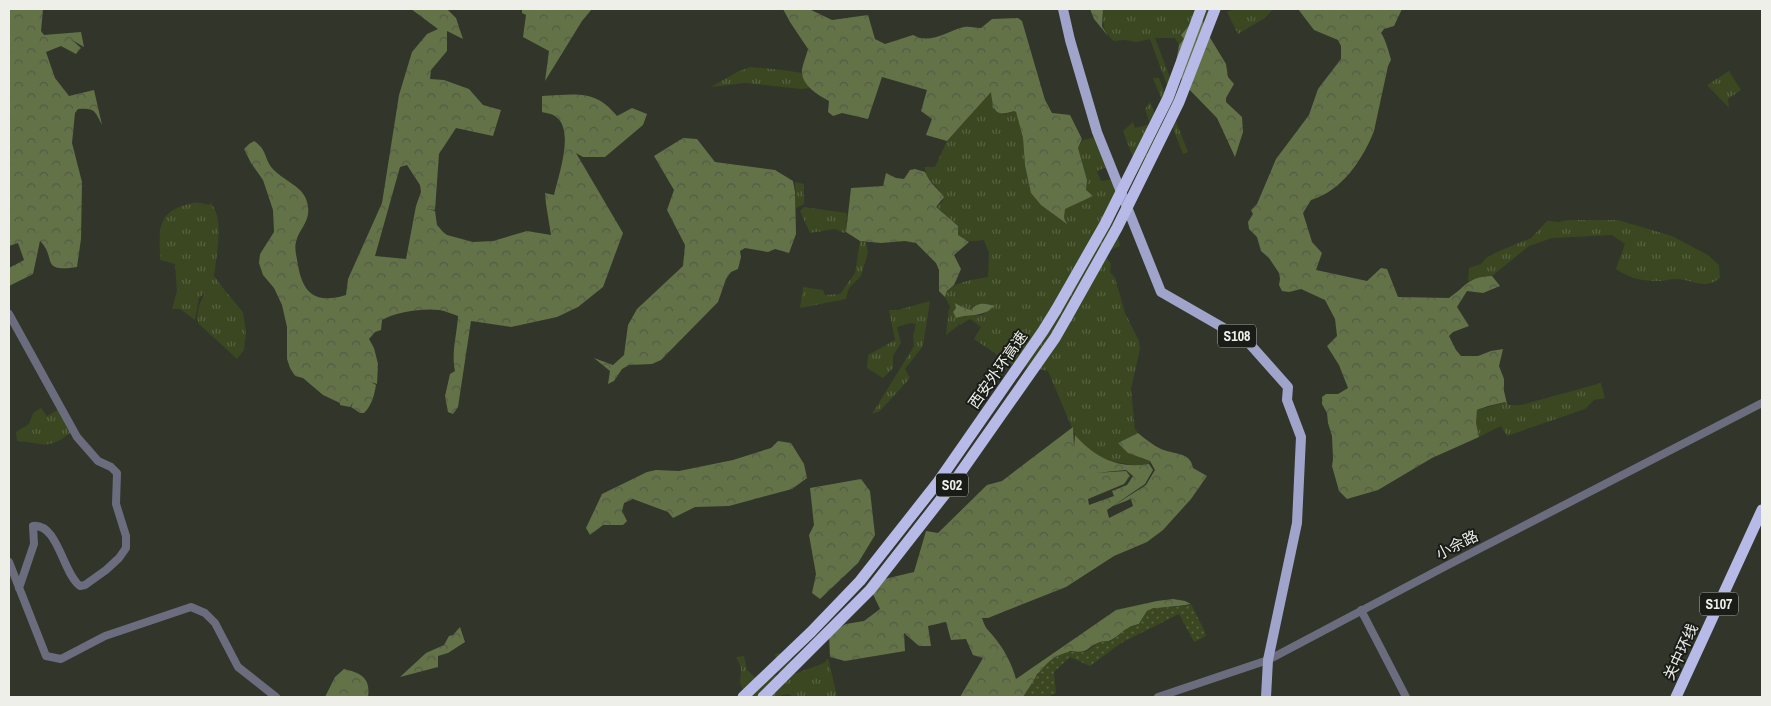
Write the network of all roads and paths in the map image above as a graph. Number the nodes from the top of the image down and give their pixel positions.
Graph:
1 (1063, 9) edge
2 (1201, 9) edge
3 (1215, 9) edge
4 (9, 314) edge
5 (1762, 403) edge
6 (1762, 510) edge
7 (1762, 522) edge
8 (9, 562) edge
9 (19, 588) junction
10 (1361, 610) junction
11 (1268, 660) junction
12 (276, 697) edge
13 (743, 697) edge
14 (763, 697) edge
15 (1158, 697) edge
16 (1266, 697) edge
17 (1406, 697) edge
18 (1676, 697) edge
19 (1682, 697) edge

1 - 11 main road, S108
2 - 13 highway, 西安外环高速 / S02, bridge
3 - 14 highway, 西安外环高速 / S02, bridge
4 - 9 street
5 - 10 street, 小佘路
6 - 18 highway, 关中环线 / S107
7 - 19 highway, 关中环线 / S107
8 - 9 street
9 - 12 street
10 - 11 street, 小佘路
10 - 17 street
11 - 15 street, 小佘路
11 - 16 main road, S108

